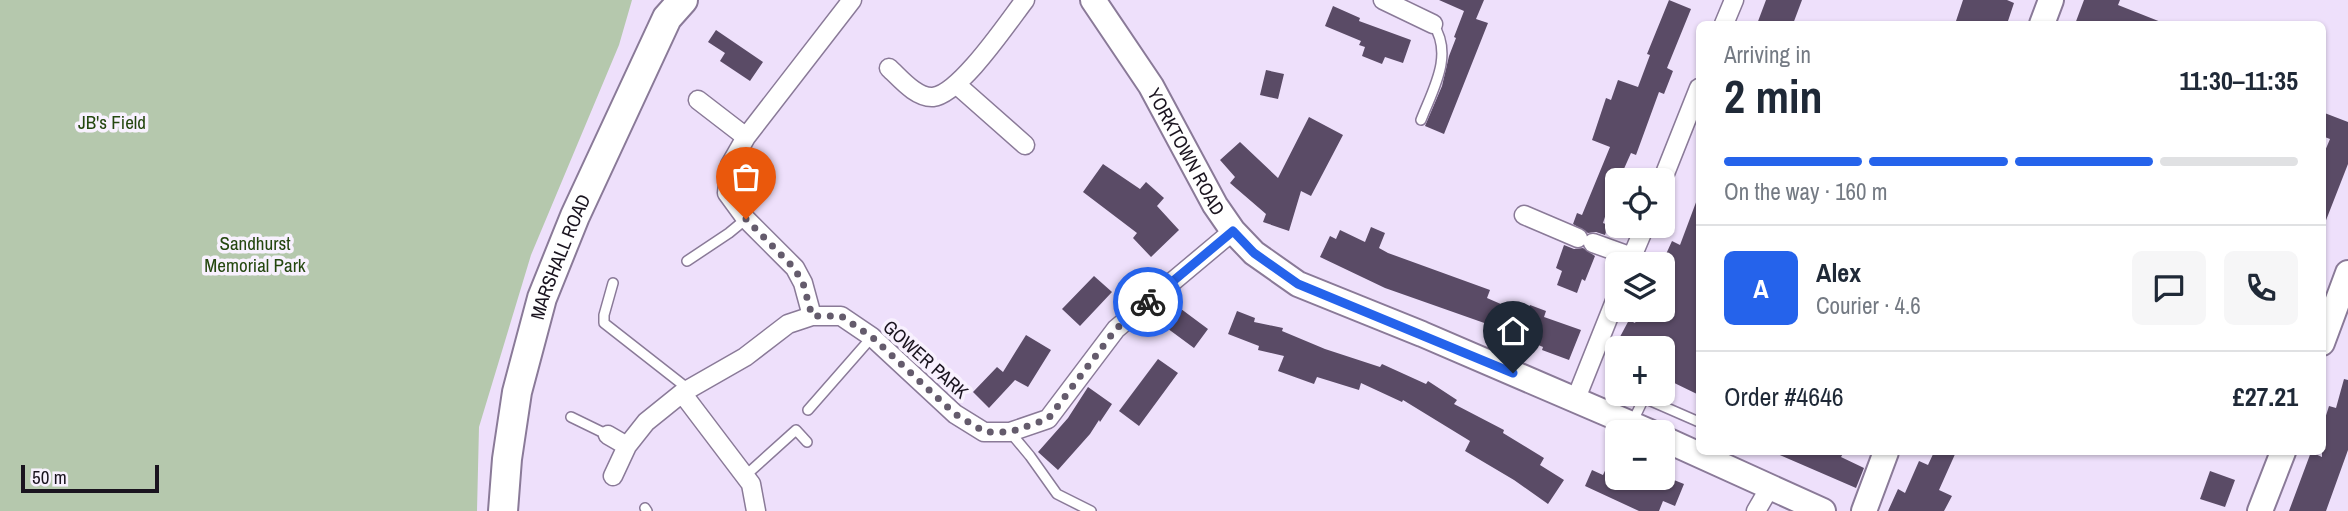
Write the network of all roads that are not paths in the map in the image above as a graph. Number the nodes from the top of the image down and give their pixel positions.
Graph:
1 (852, 0) edge
2 (1025, 0) edge
3 (1093, 0) edge
4 (1383, 0) edge
5 (1734, 0) edge
6 (2051, 0) edge
7 (1404, 5) edge
8 (673, 6) edge
9 (1725, 21) edge
10 (2043, 21) edge
11 (1433, 24) joint
12 (889, 68) dead end
13 (956, 84) junction
14 (1696, 96) edge
15 (698, 100) dead end
16 (1421, 120) dead end
17 (746, 137) junction
18 (1025, 145) dead end
19 (1667, 168) edge
20 (1524, 215) dead end
21 (746, 219) junction
22 (1233, 231) junction
23 (1611, 252) edge
24 (687, 261) dead end
25 (2348, 273) edge
26 (613, 283) dead end
27 (812, 316) junction
28 (1607, 322) edge
29 (2326, 332) edge
30 (872, 337) junction
31 (685, 391) junction
32 (1575, 401) junction
33 (808, 410) dead end
34 (571, 416) dead end
35 (1621, 420) edge
36 (1642, 420) edge
37 (1696, 421) edge
38 (1010, 432) junction
39 (608, 435) joint
40 (807, 442) dead end
41 (1675, 443) edge
42 (627, 446) junction
43 (1696, 450) edge
44 (1710, 455) edge
45 (1885, 455) edge
46 (2282, 455) edge
47 (614, 476) dead end
48 (745, 476) junction
49 (1770, 487) junction
50 (503, 511) edge
51 (756, 511) edge
52 (1091, 511) edge
53 (1756, 511) edge
54 (1823, 511) edge
55 (1864, 511) edge
56 (2260, 511) edge

1 - 17 street
2 - 13 street
3 - 22 street, YORKTOWN ROAD
4 - 7 street
5 - 9 street
6 - 10 street
7 - 11 street
8 - 50 main road, MARSHALL ROAD
11 - 16 lane
12 - 13 street
13 - 18 street
14 - 19 street
15 - 17 street
17 - 21 street
20 - 23 street
21 - 24 lane
21 - 27 street
22 - 32 street, YORKTOWN ROAD
22 - 38 street, GOWER PARK
25 - 29 street
26 - 31 lane
27 - 30 street, GOWER PARK
27 - 31 street, GOWER PARK
28 - 32 street
30 - 33 lane
30 - 38 street, GOWER PARK
31 - 42 street, GOWER PARK
31 - 48 street
32 - 35 street, YORKTOWN ROAD
34 - 39 lane
36 - 37 lane
38 - 52 lane
39 - 42 street
40 - 48 lane
41 - 43 street
42 - 47 street, GOWER PARK
44 - 49 street
45 - 55 street
46 - 56 street
48 - 51 street
49 - 53 street
49 - 54 street

